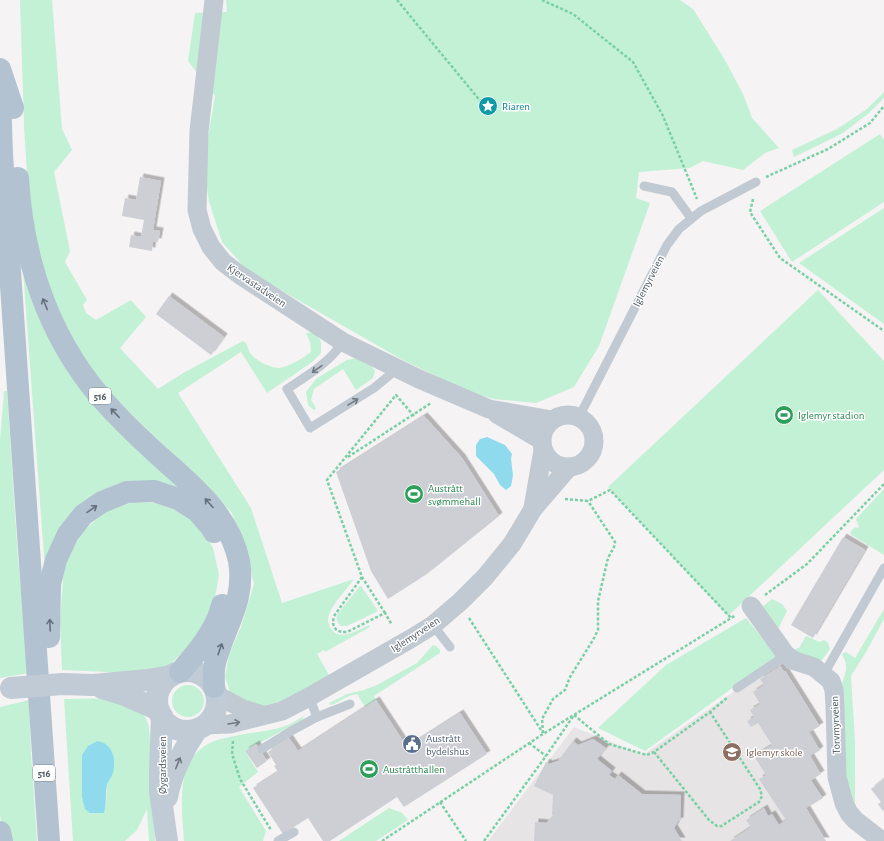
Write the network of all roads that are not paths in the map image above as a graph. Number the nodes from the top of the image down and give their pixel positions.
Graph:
1 (214, 0) edge
2 (0, 69) edge
3 (0, 95) edge
4 (756, 182) road end
5 (644, 186) dead end
6 (691, 218) junction
7 (7, 228) junction
8 (0, 258) edge
9 (343, 342) junction
10 (397, 369) junction
11 (489, 409) junction
12 (579, 417) junction
13 (552, 420) junction
14 (542, 445) junction
15 (569, 467) junction
16 (533, 509) junction
17 (884, 568) edge
18 (751, 606) road end
19 (433, 625) junction
20 (450, 646) dead end
21 (786, 655) junction
22 (176, 674) junction
23 (824, 674) junction
24 (93, 685) junction
25 (737, 688) road end
26 (4, 690) edge
27 (215, 691) junction
28 (309, 697) junction
29 (350, 704) dead end
30 (40, 706) junction
31 (161, 713) junction
32 (263, 715) junction
33 (317, 717) junction
34 (200, 727) junction
35 (262, 749) dead end
36 (164, 814) junction
37 (0, 832) edge
38 (294, 832) dead end
39 (2, 841) edge
40 (49, 841) edge
41 (167, 841) edge
42 (278, 841) edge
43 (882, 841) edge

1 - 9 street, Kjervastadveien
27 -> 2 main road, 516
3 - 7 main road, 516
4 - 6 lane, Iglemyrveien
5 - 6 lane
6 - 12 lane, Iglemyrveien
7 - 8 main road, 516
7 - 30 main road, 516
9 - 10 street, Kjervastadveien
9 -> 10 lane
10 - 11 street, Kjervastadveien
11 - 13 street, Kjervastadveien
11 - 14 street, Kjervastadveien
12 - 13 street, Kjervastadveien
12 - 15 street
13 - 14 street
14 - 15 street, Kjervastadveien
14 - 16 street, Iglemyrveien
15 - 16 street, Iglemyrveien
16 - 19 street, Iglemyrveien
17 - 23 lane
18 - 21 street
19 - 20 lane
19 - 28 street, Iglemyrveien
21 - 23 street
21 - 25 lane
22 - 24 main road, Øygardsveien
22 - 27 main road, Øygardsveien
30 -> 22 main road, 516
22 - 31 main road, Øygardsveien
23 - 43 street, Torvmyrveien
24 - 26 main road, Øygardsveien, bridge
24 - 31 main road, Øygardsveien
27 - 32 street, Iglemyrveien
27 - 34 main road, Øygardsveien
28 - 32 street, Iglemyrveien
28 - 33 lane
29 - 33 lane
30 - 40 main road, 516
31 - 34 main road, Øygardsveien
31 - 36 main road, Øygardsveien
34 -> 32 street, Iglemyrveien
33 - 35 lane
36 -> 34 main road, Øygardsveien
36 - 41 main road, Øygardsveien
37 - 39 main road
38 - 42 lane

